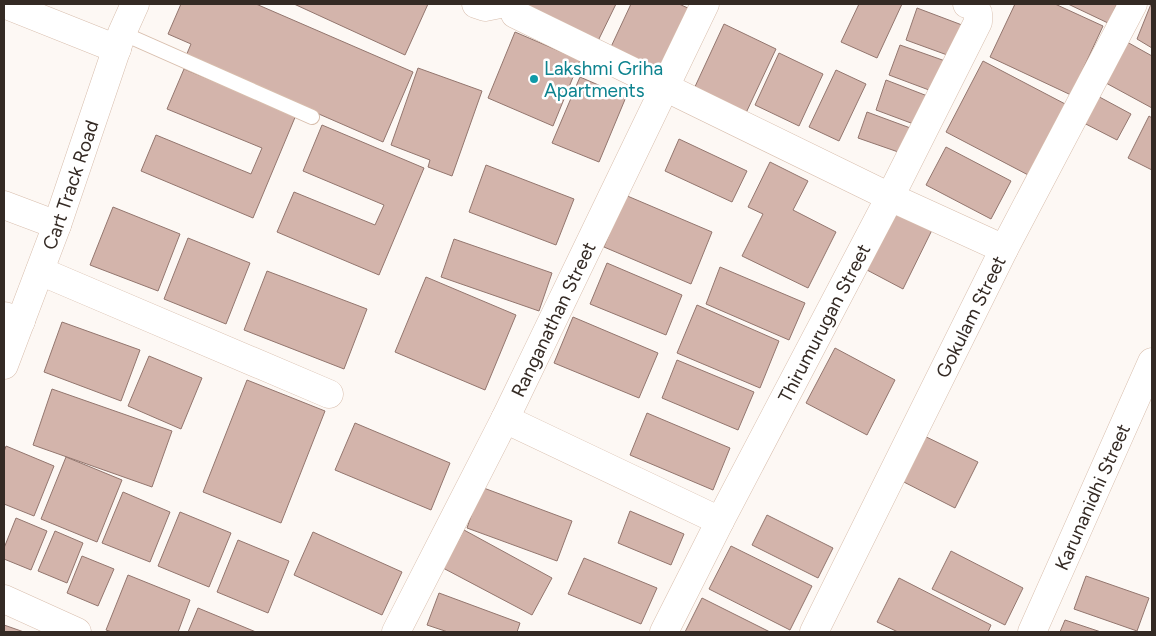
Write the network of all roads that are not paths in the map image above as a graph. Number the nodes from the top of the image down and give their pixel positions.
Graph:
1 (4, 4) edge
2 (135, 4) edge
3 (476, 4) edge
4 (705, 4) edge
5 (1133, 4) edge
6 (973, 8) edge
7 (507, 9) edge
8 (120, 41) junction
9 (664, 88) junction
10 (312, 116) dead end
11 (890, 197) junction
12 (4, 205) edge
13 (57, 225) junction
14 (1004, 248) junction
15 (40, 271) junction
16 (13, 318) edge
17 (1152, 362) edge
18 (4, 365) edge
19 (330, 394) dead end
20 (505, 419) junction
21 (720, 521) junction
22 (4, 599) edge
23 (77, 632) edge
24 (396, 632) edge
25 (664, 632) edge
26 (814, 632) edge
27 (1032, 632) edge

1 - 8 street
2 - 8 street, Cart Track Road
3 - 7 street
4 - 9 street, Ranganathan Street
5 - 14 street, Gokulam Street
6 - 11 street, Thirumurugan Street
7 - 9 street
8 - 10 lane
8 - 13 street, Cart Track Road
9 - 11 street
9 - 20 street, Ranganathan Street
11 - 14 street
11 - 21 street, Thirumurugan Street
12 - 13 street
13 - 15 street, Cart Track Road
14 - 26 street, Gokulam Street
15 - 16 street, Cart Track Road
15 - 19 street
16 - 18 street, Cart Track Road
17 - 27 street, Karunanidhi Street
20 - 21 street
20 - 24 street, Ranganathan Street
21 - 25 street, Thirumurugan Street
22 - 23 street

